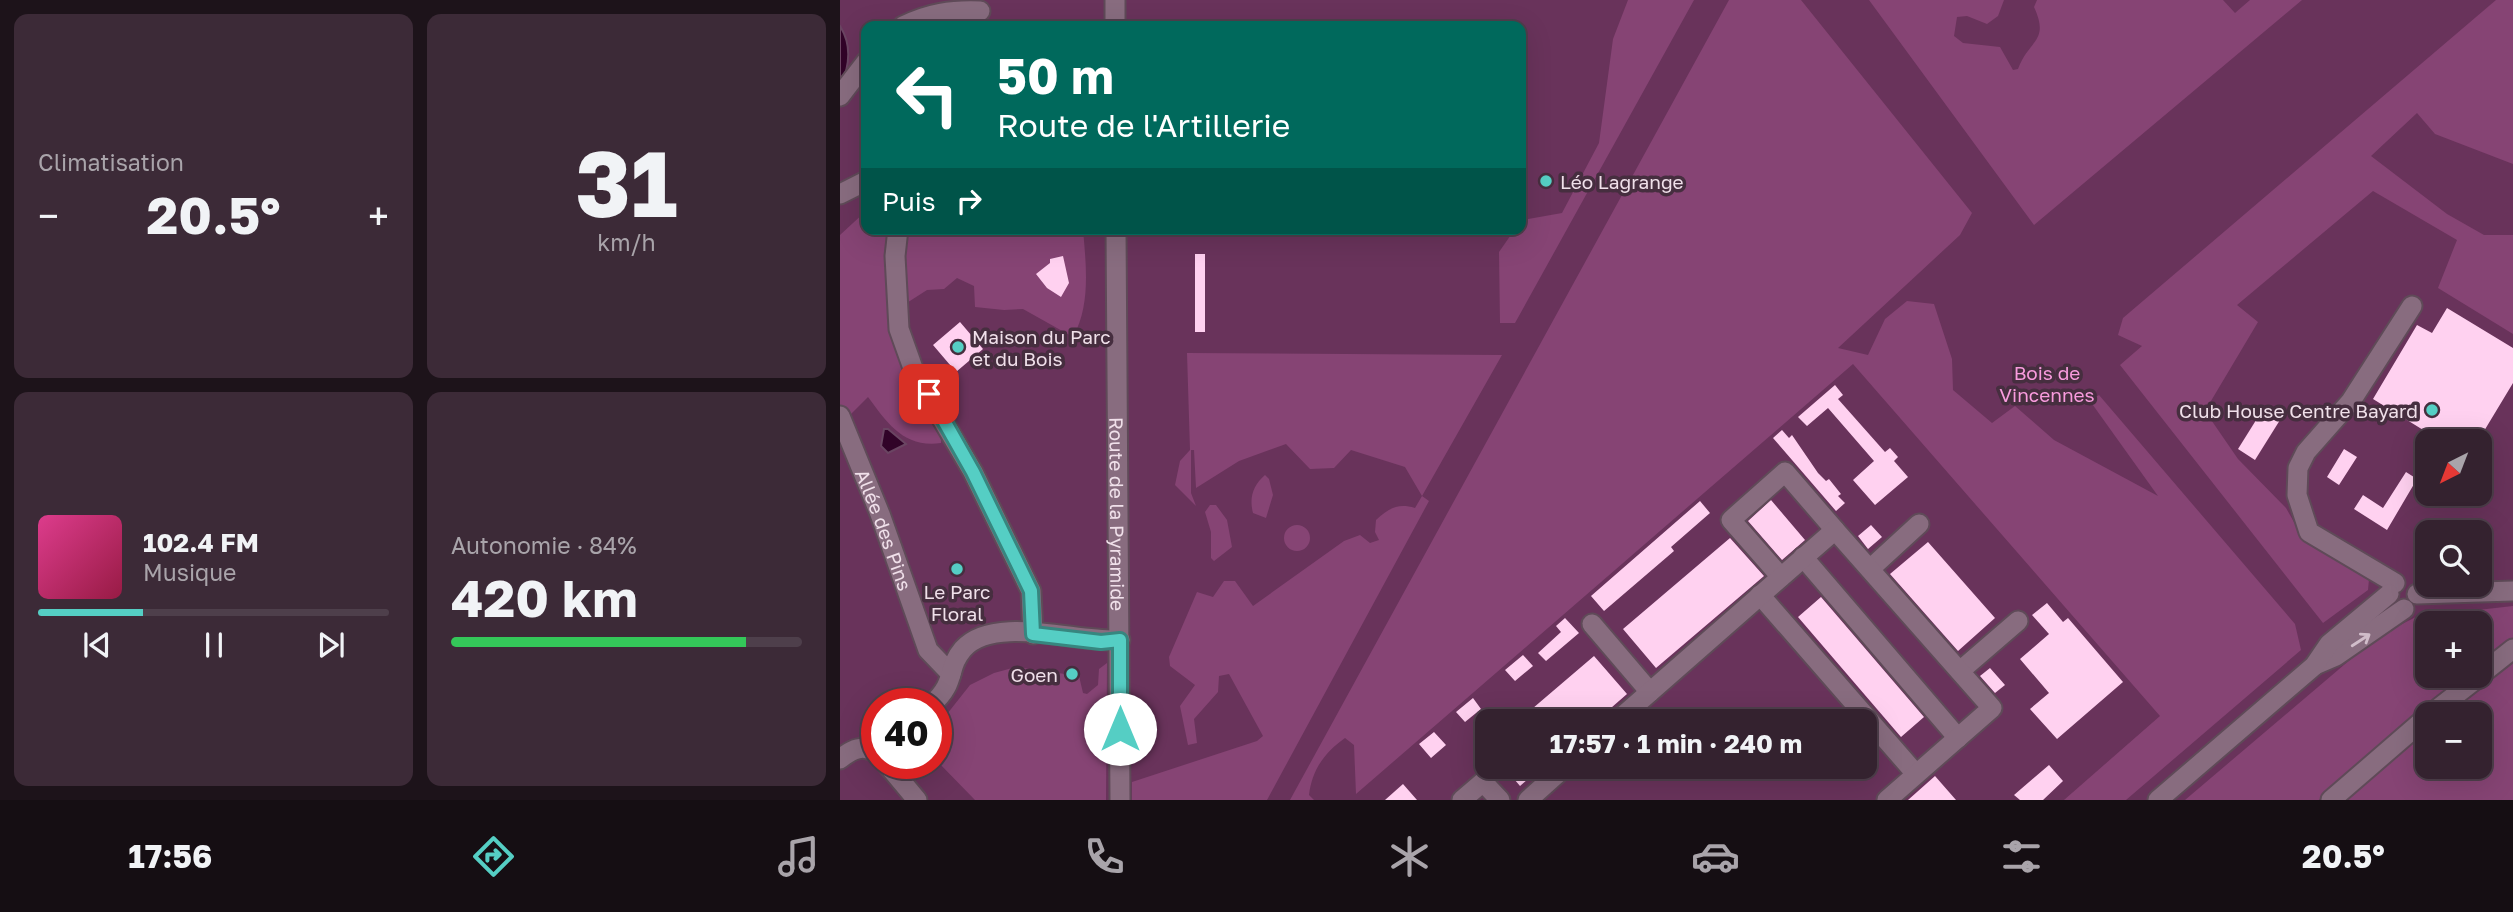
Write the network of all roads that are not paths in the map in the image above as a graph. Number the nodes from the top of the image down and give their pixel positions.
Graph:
1 (1115, 0) edge
2 (980, 13) edge
3 (912, 21) edge
4 (1115, 21) edge
5 (861, 69) edge
6 (840, 96) edge
7 (861, 184) edge
8 (840, 194) edge
9 (897, 235) edge
10 (1116, 235) edge
11 (2412, 306) dead end
12 (840, 416) edge
13 (1919, 524) dead end
14 (1835, 530) junction
15 (1803, 557) junction
16 (1870, 569) junction
17 (1781, 577) junction
18 (2392, 589) junction
19 (2415, 590) edge
20 (2513, 591) edge
21 (2492, 592) edge
22 (1760, 595) junction
23 (2416, 597) edge
24 (2404, 609) junction
25 (2018, 621) dead end
26 (1592, 624) dead end
27 (1033, 634) junction
28 (1120, 640) junction
29 (2513, 649) edge
30 (2314, 666) junction
31 (2492, 666) edge
32 (1960, 671) junction
33 (951, 674) junction
34 (946, 688) edge
35 (2464, 688) edge
36 (1650, 692) junction
37 (2446, 702) edge
38 (1631, 709) edge
39 (2415, 728) edge
40 (1958, 738) junction
41 (861, 750) edge
42 (840, 759) edge
43 (1916, 774) junction
44 (899, 779) edge
45 (1551, 779) edge
46 (917, 800) edge
47 (1120, 800) edge
48 (1462, 800) edge
49 (1500, 800) edge
50 (1528, 800) edge
51 (1887, 800) edge
52 (2158, 800) edge
53 (2330, 800) edge

1 - 4 street
2 - 3 street
5 - 6 street
7 - 8 street
9 - 27 street
10 - 28 street, Route de la Pyramide
11 - 18 street
12 - 33 street, Allée des Pins
13 - 16 street
14 - 15 street
14 - 16 street
14 - 17 street
15 - 17 street
15 - 40 street
16 - 32 street
17 - 22 street
18 - 19 street
18 - 24 street
18 - 30 street
20 - 21 street
22 - 36 street
22 - 43 street
23 - 24 street
30 -> 24 street
25 - 32 street
26 - 36 street
27 - 28 street
27 - 33 street
28 - 47 street, Route de la Pyramide
29 - 31 street
30 - 52 street
32 - 40 street
33 - 34 street
35 - 37 street
36 - 38 street
39 - 53 street
40 - 43 street
41 - 42 street
43 - 51 street
44 - 46 street
45 - 50 street
48 - 49 street

